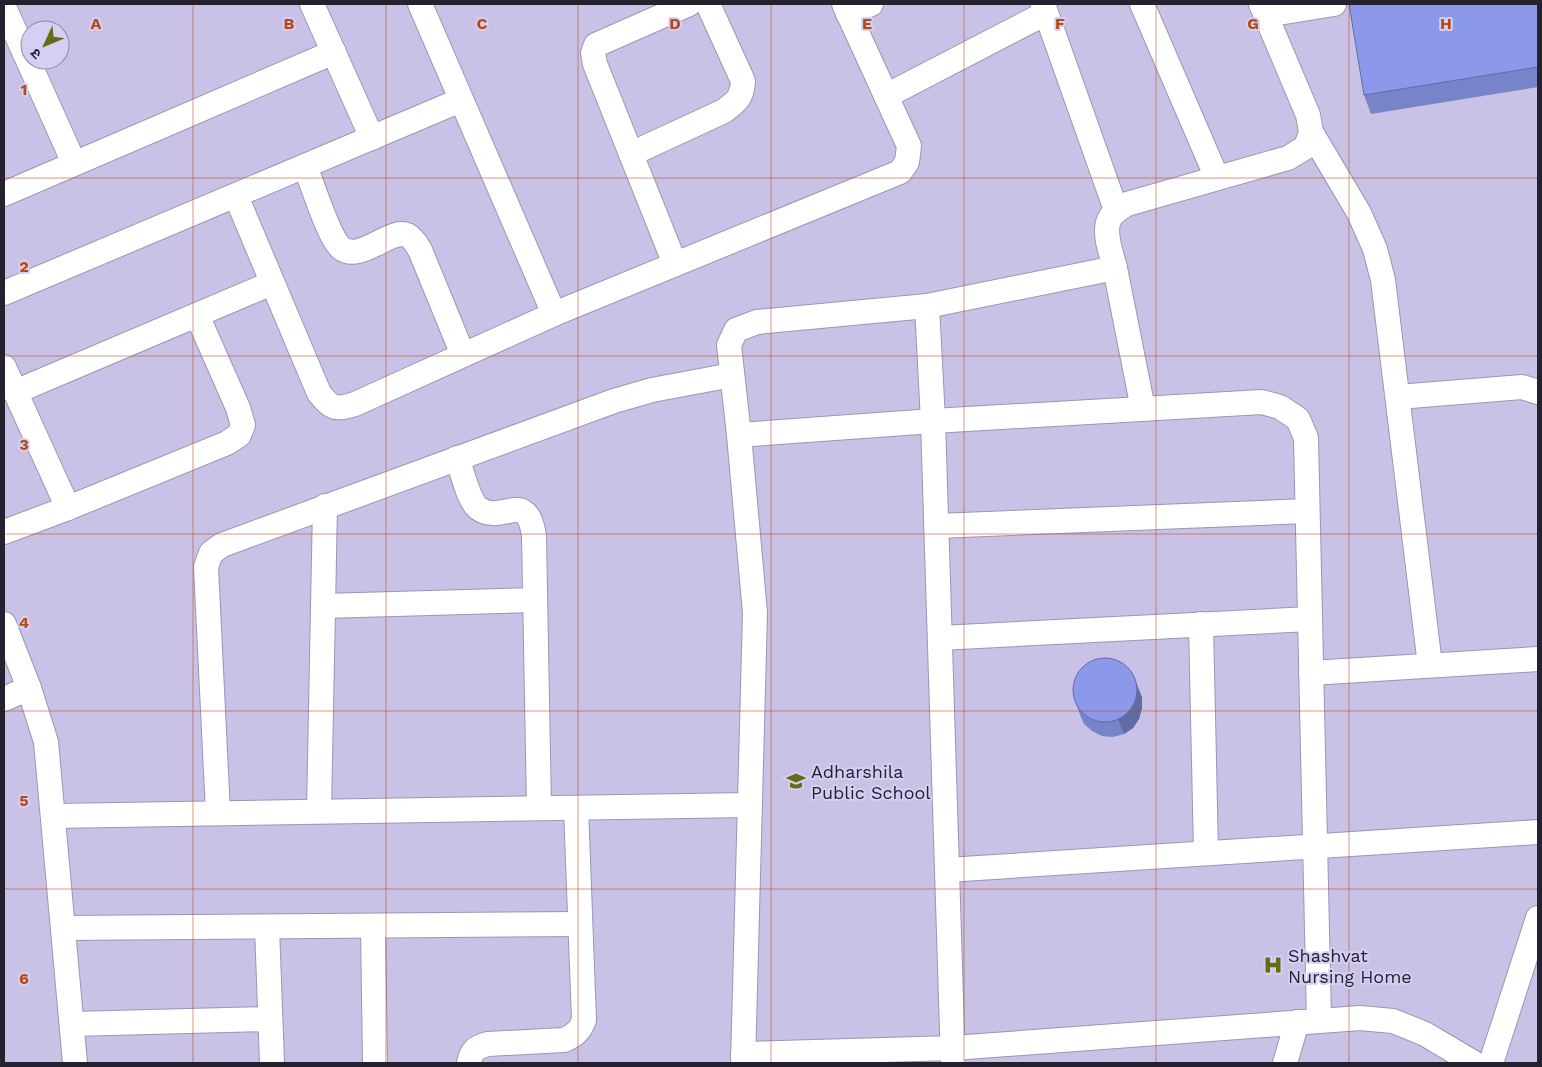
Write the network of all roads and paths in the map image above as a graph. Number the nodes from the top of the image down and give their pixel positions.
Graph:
1 (312, 4) edge
2 (420, 4) edge
3 (689, 4) edge
4 (708, 4) edge
5 (871, 4) edge
6 (1142, 4) edge
7 (1334, 4) edge
8 (4, 7) edge
9 (1044, 8) edge
10 (846, 9) edge
11 (1264, 9) edge
12 (334, 52) junction
13 (886, 96) junction
14 (461, 100) junction
15 (1311, 132) junction
16 (372, 138) junction
17 (631, 154) junction
18 (74, 163) junction
19 (305, 166) junction
20 (1217, 178) junction
21 (4, 194) edge
22 (236, 196) junction
23 (1116, 210) junction
24 (675, 264) junction
25 (1115, 268) junction
26 (272, 282) junction
27 (4, 293) edge
28 (927, 306) junction
29 (197, 314) junction
30 (554, 314) junction
31 (463, 355) junction
32 (4, 367) edge
33 (732, 375) junction
34 (15, 392) junction
35 (1538, 392) edge
36 (1398, 397) junction
37 (1143, 408) junction
38 (933, 421) junction
39 (739, 434) junction
40 (457, 458) junction
41 (325, 506) junction
42 (68, 508) junction
43 (1308, 510) junction
44 (936, 526) junction
45 (4, 532) edge
46 (535, 600) junction
47 (323, 606) junction
48 (1310, 619) junction
49 (4, 624) edge
50 (1201, 624) junction
51 (940, 638) junction
52 (1538, 659) edge
53 (1430, 666) junction
54 (1311, 673) junction
55 (29, 688) junction
56 (4, 699) edge
57 (750, 805) junction
58 (539, 808) junction
59 (576, 808) junction
60 (319, 811) junction
61 (218, 813) junction
62 (53, 816) junction
63 (1538, 832) edge
64 (1315, 846) junction
65 (1206, 853) junction
66 (947, 870) junction
67 (1538, 918) edge
68 (580, 924) junction
69 (373, 926) junction
70 (267, 927) junction
71 (63, 928) junction
72 (270, 1019) junction
73 (1308, 1021) junction
74 (72, 1024) junction
75 (953, 1056) edge
76 (743, 1059) edge
77 (75, 1063) edge
78 (272, 1063) edge
79 (375, 1063) edge
80 (469, 1063) edge
81 (1285, 1063) edge
82 (1474, 1063) edge
83 (1491, 1063) edge

1 - 12 street
2 - 14 street
3 - 17 street
4 - 17 street
5 - 10 street
6 - 20 street
7 - 11 street
8 - 18 street
9 - 13 street
9 - 23 street
10 - 13 street
11 - 15 street
12 - 16 street
12 - 18 street
13 - 24 street
14 - 16 street
14 - 30 street
15 - 20 street
15 - 36 street
16 - 19 street
17 - 24 street
18 - 21 street
19 - 22 street
19 - 31 street
20 - 23 street
22 - 26 street
22 - 27 street
23 - 25 street
24 - 30 street
25 - 28 street
25 - 37 street
26 - 29 street
26 - 31 street
28 - 33 street
28 - 38 street
29 - 34 street
29 - 42 street
30 - 31 street
32 - 34 street
33 - 39 street
33 - 40 street
34 - 42 street
35 - 36 street
36 - 53 street
37 - 38 street
37 - 43 street
38 - 39 street
38 - 44 street
39 - 57 street
40 - 41 street
40 - 46 street
41 - 47 street
41 - 61 street
42 - 45 street
43 - 44 street
43 - 48 street
44 - 51 street
46 - 47 street
46 - 58 street
47 - 60 street
48 - 50 street
48 - 54 street
49 - 55 street
50 - 51 street
50 - 65 street
51 - 66 street
52 - 53 street
53 - 54 street
54 - 64 street
55 - 56 street
55 - 62 street
57 - 59 street
57 - 76 street
58 - 59 street
58 - 60 street
59 - 68 street
60 - 61 street
61 - 62 street
62 - 71 street
63 - 64 street
64 - 65 street
64 - 73 street
65 - 66 street
66 - 75 street
67 - 83 street
68 - 69 street
68 - 80 street
69 - 70 street
69 - 79 street
70 - 71 street
70 - 72 street
71 - 74 street
72 - 74 street
72 - 78 street
73 - 75 street
73 - 81 street
73 - 82 street
74 - 77 street
75 - 76 street

